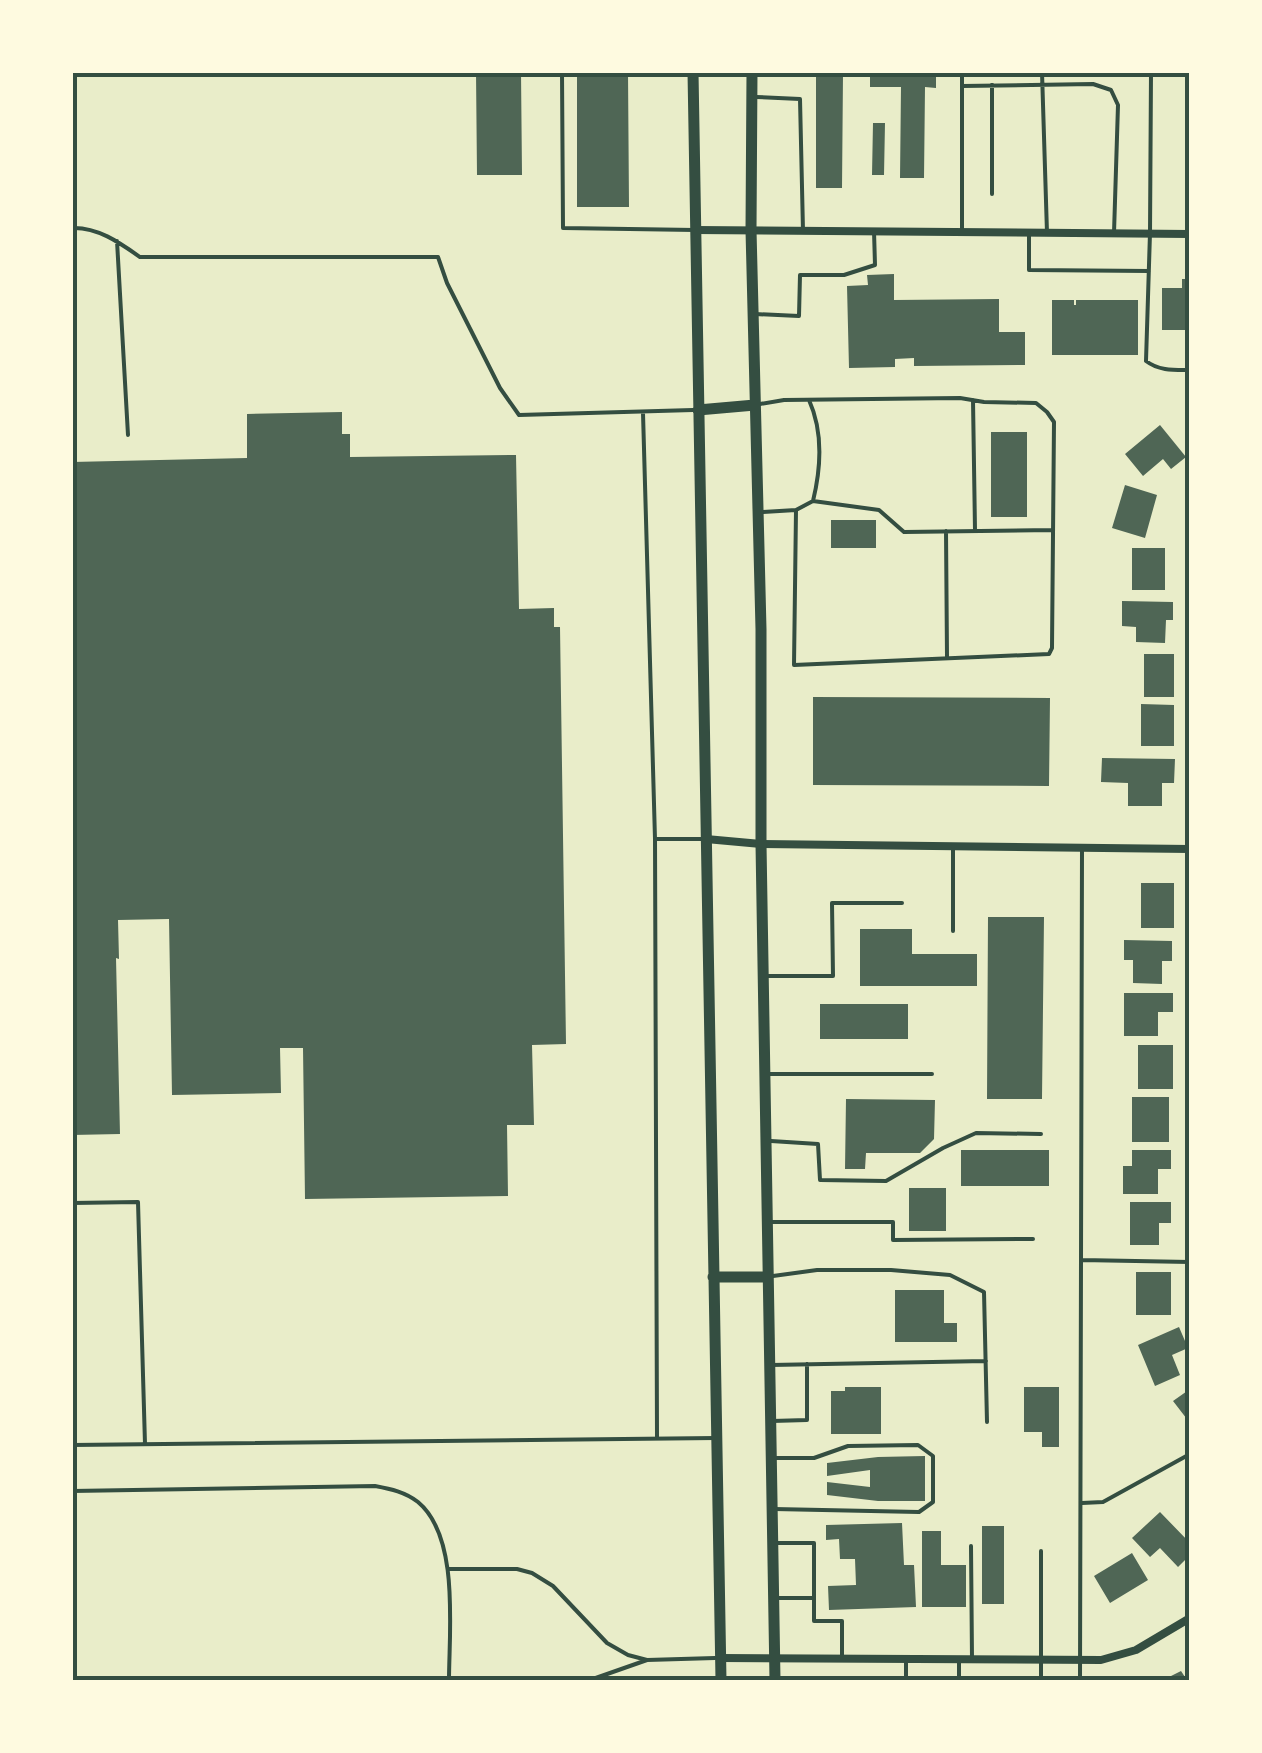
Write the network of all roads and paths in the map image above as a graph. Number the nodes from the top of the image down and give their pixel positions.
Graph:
1 (562, 72) edge
2 (693, 72) edge
3 (752, 72) edge
4 (962, 72) edge
5 (1042, 72) edge
6 (1151, 72) edge
7 (1043, 84) junction
8 (992, 85) junction
9 (962, 86) junction
10 (752, 97) junction
11 (992, 194) dead end
12 (72, 228) edge
13 (694, 230) junction
14 (751, 230) junction
15 (802, 231) junction
16 (874, 231) junction
17 (962, 232) junction
18 (1029, 232) junction
19 (1046, 232) junction
20 (1114, 233) junction
21 (1150, 234) junction
22 (1190, 234) edge
23 (117, 241) junction
24 (1149, 270) junction
25 (753, 314) junction
26 (1190, 370) edge
27 (809, 400) junction
28 (973, 400) junction
29 (756, 405) junction
30 (698, 410) junction
31 (643, 413) junction
32 (128, 435) dead end
33 (813, 501) junction
34 (796, 510) junction
35 (758, 512) junction
36 (1053, 530) junction
37 (975, 531) junction
38 (946, 532) junction
39 (947, 659) junction
40 (654, 839) junction
41 (706, 839) junction
42 (761, 844) junction
43 (953, 846) junction
44 (1082, 848) junction
45 (1190, 849) edge
46 (902, 903) dead end
47 (954, 931) dead end
48 (763, 976) junction
49 (765, 1074) junction
50 (932, 1074) dead end
51 (1041, 1134) dead end
52 (766, 1141) junction
53 (72, 1203) edge
54 (768, 1222) junction
55 (1033, 1239) dead end
56 (1081, 1260) junction
57 (1190, 1262) edge
58 (713, 1277) junction
59 (768, 1277) junction
60 (986, 1361) junction
61 (770, 1364) junction
62 (807, 1364) junction
63 (770, 1421) junction
64 (987, 1422) dead end
65 (656, 1438) junction
66 (716, 1438) junction
67 (145, 1444) junction
68 (72, 1445) edge
69 (1190, 1454) edge
70 (771, 1458) junction
71 (72, 1491) edge
72 (1080, 1503) junction
73 (772, 1509) junction
74 (772, 1544) junction
75 (971, 1546) dead end
76 (1041, 1551) dead end
77 (449, 1569) junction
78 (773, 1598) junction
79 (814, 1598) junction
80 (1190, 1618) edge
81 (720, 1658) junction
82 (774, 1659) junction
83 (842, 1659) junction
84 (906, 1659) junction
85 (647, 1660) junction
86 (959, 1660) junction
87 (972, 1660) junction
88 (1041, 1660) junction
89 (1080, 1660) junction
90 (449, 1680) edge
91 (590, 1680) edge
92 (720, 1680) edge
93 (775, 1680) edge
94 (906, 1680) edge
95 (960, 1680) edge
96 (1041, 1680) edge
97 (1080, 1680) edge

1 - 13 lane
2 - 13 main road
3 - 10 main road
4 - 9 lane
5 - 7 lane
6 - 21 lane
7 - 8 lane
7 - 19 lane
7 - 20 lane
8 - 9 lane
8 - 11 lane
9 - 17 lane
10 - 14 main road
10 - 15 lane
12 - 23 lane
13 - 14 street
13 - 30 main road
14 - 15 street
14 - 25 main road
15 - 16 street
16 - 17 street
16 - 25 lane
17 - 18 street
18 - 19 street
18 - 24 lane
19 - 20 street
20 - 21 street
21 - 22 street
21 - 24 lane
23 - 31 lane
23 - 32 lane
24 - 26 lane
25 - 29 main road
27 - 28 lane
27 - 29 lane
27 - 33 lane
28 - 36 lane
28 - 37 lane
29 - 30 main road
29 - 35 main road
30 - 31 lane
30 - 41 main road
31 - 40 lane
33 - 34 lane
33 - 38 lane
34 - 35 lane
34 - 39 lane
35 - 42 main road
36 - 37 lane
36 - 39 lane
37 - 38 lane
38 - 39 lane
40 - 41 lane
40 - 65 lane
41 - 42 street
41 - 58 main road
42 - 43 street
42 - 48 main road
43 - 44 street
43 - 47 lane
44 - 45 street
44 - 56 lane
46 - 48 lane
48 - 49 main road
49 - 50 lane
49 - 52 main road
51 - 52 lane
52 - 54 main road
53 - 67 lane
54 - 55 lane
54 - 59 main road
56 - 57 lane
56 - 72 lane
58 - 59 main road
58 - 66 main road
59 - 60 lane
59 - 61 main road
60 - 62 lane
60 - 64 lane
61 - 62 lane
61 - 63 main road
62 - 63 lane
63 - 70 main road
65 - 66 lane
65 - 67 lane
66 - 81 main road
67 - 68 lane
69 - 72 lane
70 - 73 main road
70 - 73 lane
71 - 77 lane
72 - 89 lane
73 - 74 main road
74 - 78 main road
74 - 79 lane
75 - 87 lane
76 - 88 lane
77 - 85 lane
77 - 90 lane
78 - 79 lane
78 - 82 main road
79 - 83 lane
80 - 89 street
81 - 82 street
81 - 85 lane
81 - 92 main road
82 - 83 street
82 - 93 main road
83 - 84 street
84 - 86 street
84 - 94 lane
85 - 91 lane
86 - 87 street
86 - 95 lane
87 - 88 street
88 - 89 street
88 - 96 lane
89 - 97 lane

